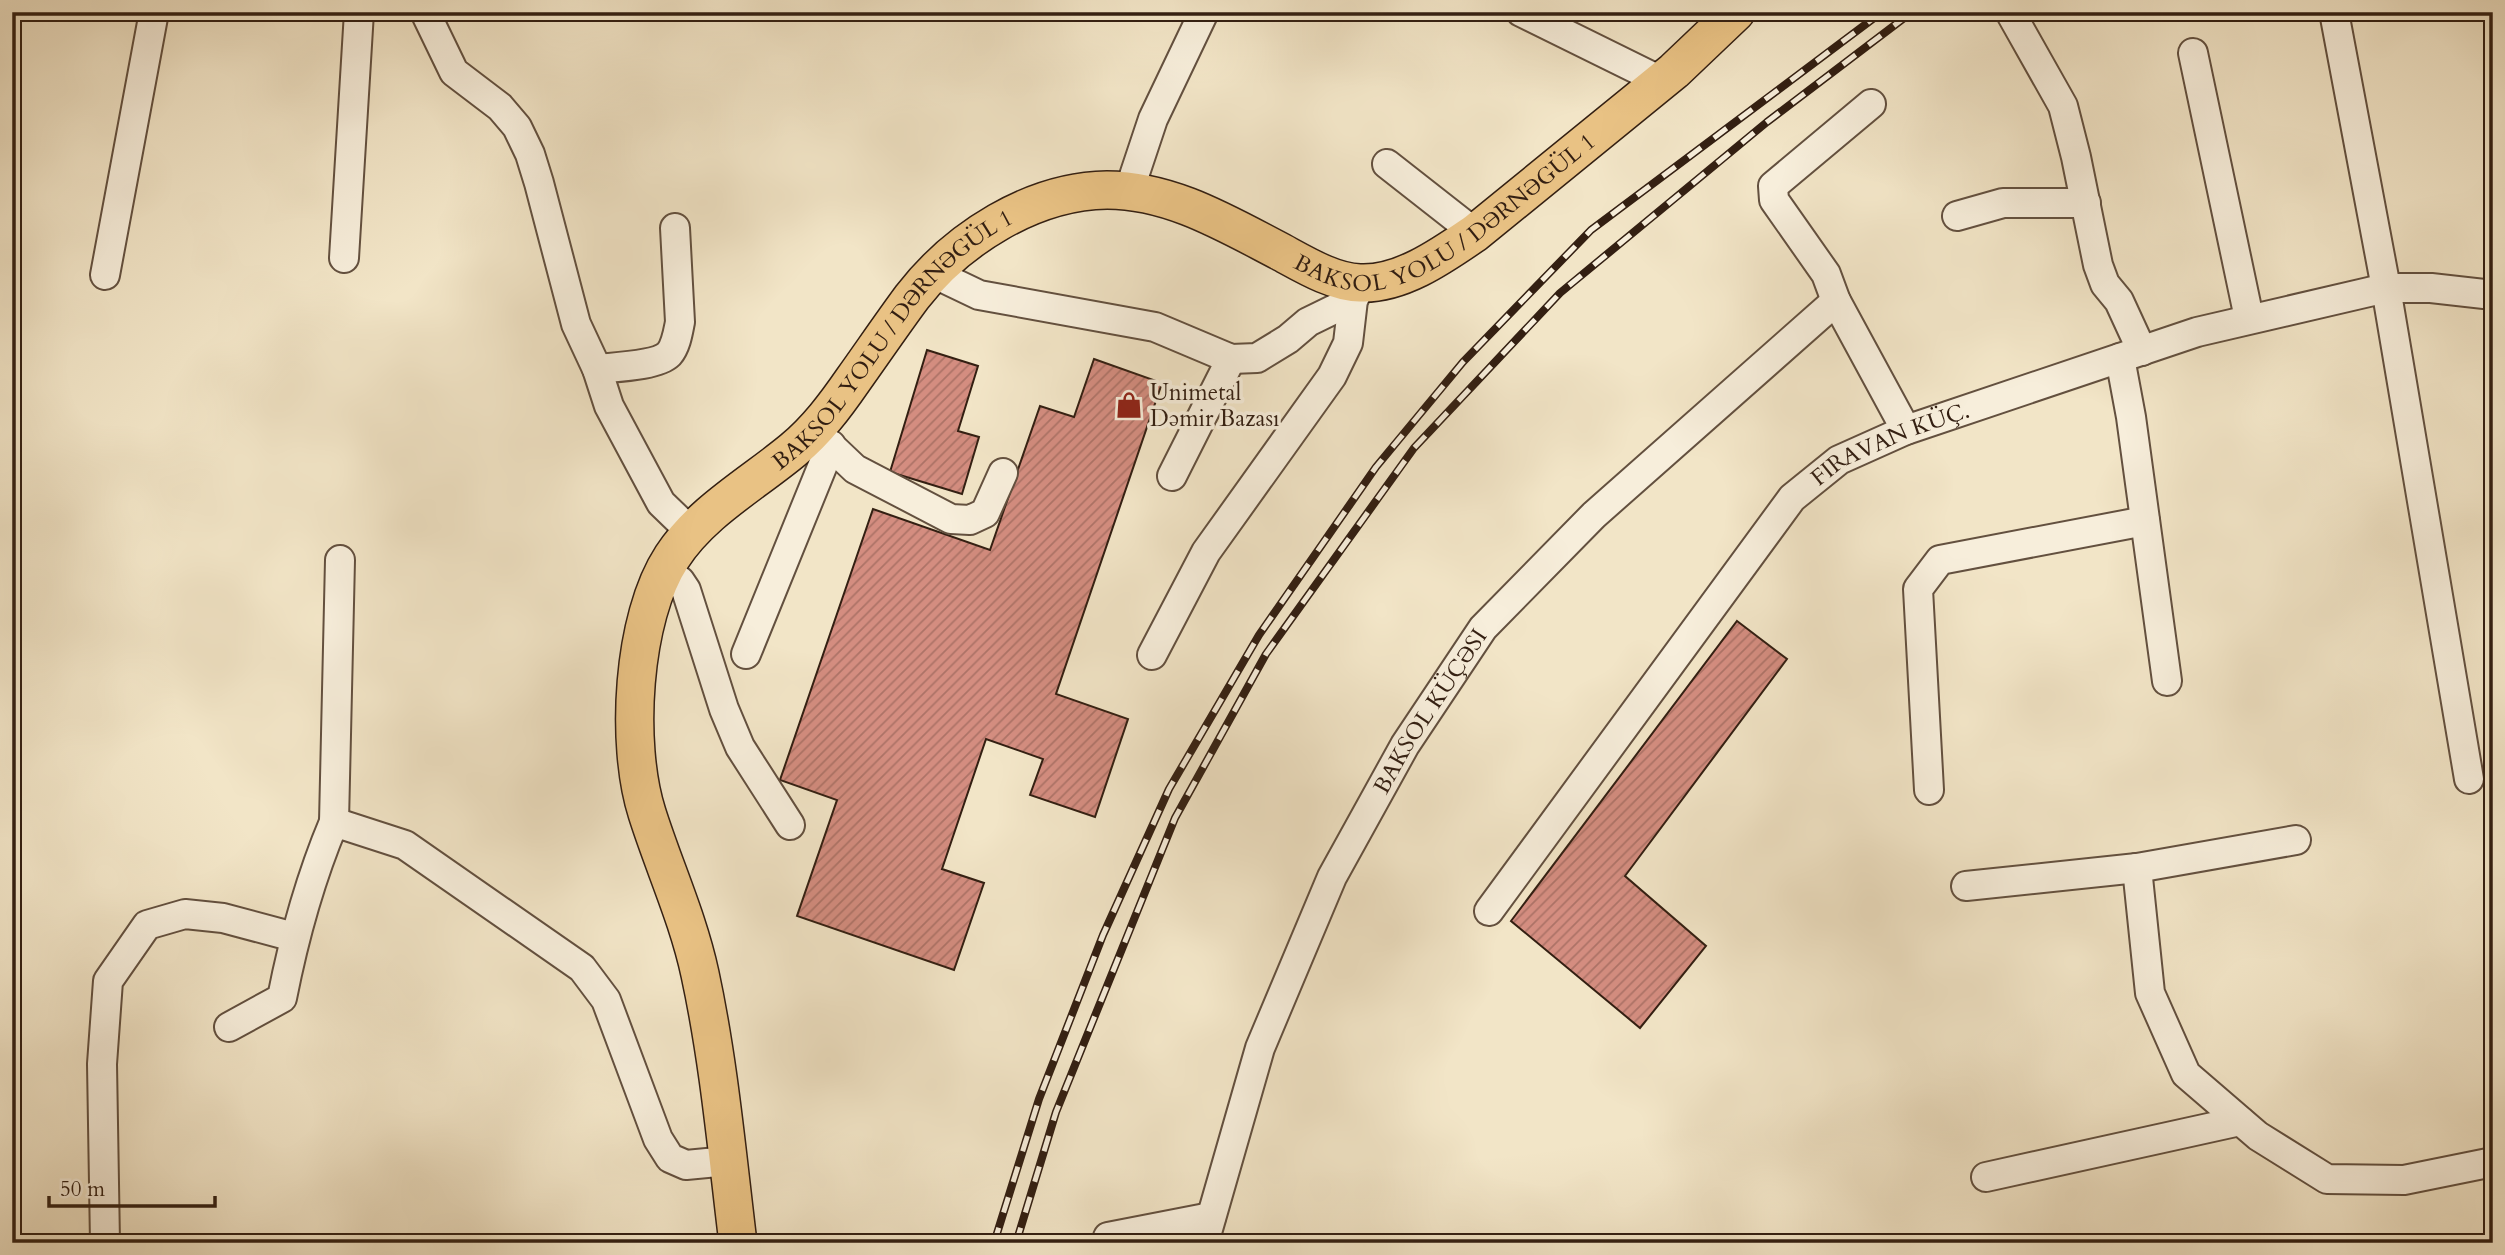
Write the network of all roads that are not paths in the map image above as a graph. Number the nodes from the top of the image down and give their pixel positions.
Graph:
1 (154, 12) edge
2 (359, 12) edge
3 (425, 12) edge
4 (1204, 12) edge
5 (1521, 12) edge
6 (1736, 12) edge
7 (2010, 12) edge
8 (2334, 12) edge
9 (2193, 54) dead end
10 (1661, 81) junction
11 (1871, 104) dead end
12 (1387, 164) dead end
13 (1129, 191) junction
14 (2086, 204) junction
15 (1957, 216) dead end
16 (675, 228) dead end
17 (1475, 233) junction
18 (344, 258) dead end
19 (933, 273) junction
20 (105, 275) dead end
21 (2386, 288) junction
22 (1358, 292) junction
23 (2493, 295) edge
24 (1836, 301) junction
25 (2249, 318) junction
26 (2131, 354) junction
27 (1231, 359) junction
28 (597, 369) junction
29 (1906, 430) junction
30 (823, 438) junction
31 (1003, 473) dead end
32 (1172, 476) dead end
33 (2145, 521) junction
34 (691, 532) junction
35 (340, 560) dead end
36 (664, 570) junction
37 (746, 654) dead end
38 (1152, 655) dead end
39 (2166, 681) dead end
40 (2469, 779) dead end
41 (1929, 790) dead end
42 (334, 822) junction
43 (790, 825) dead end
44 (2296, 840) dead end
45 (2137, 868) junction
46 (1966, 886) dead end
47 (1489, 911) dead end
48 (294, 937) junction
49 (229, 1027) dead end
50 (2240, 1121) junction
51 (728, 1161) junction
52 (2493, 1162) edge
53 (1986, 1177) dead end
54 (1208, 1230) edge
55 (1108, 1237) dead end
56 (105, 1243) edge
57 (738, 1243) edge

1 - 20 street
2 - 18 street
3 - 28 street
4 - 13 street
5 - 10 street
6 - 10 main road, BAKSOL YOLU / DƏRNƏGÜL 1
7 - 14 street
8 - 21 street
9 - 25 street
10 - 17 main road, BAKSOL YOLU / DƏRNƏGÜL 1
11 - 24 street
12 - 17 street
13 - 19 main road, BAKSOL YOLU / DƏRNƏGÜL 1
13 - 22 main road, BAKSOL YOLU / DƏRNƏGÜL 1
14 - 15 street
14 - 26 street
16 - 28 street
17 - 22 main road, BAKSOL YOLU / DƏRNƏGÜL 1
19 - 27 street
19 - 30 main road, BAKSOL YOLU / DƏRNƏGÜL 1
21 - 23 street, FIRAVAN KÜÇ.
21 - 25 street, FIRAVAN KÜÇ.
21 - 40 street
22 - 27 street
22 - 38 street
24 - 29 street
24 - 54 street, BAKSOL KÜÇƏSI
25 - 26 street, FIRAVAN KÜÇ.
26 - 29 street, FIRAVAN KÜÇ.
26 - 33 street
27 - 32 street
28 - 34 street
29 - 47 street, FIRAVAN KÜÇ.
30 - 31 street
30 - 34 main road, BAKSOL YOLU / DƏRNƏGÜL 1
30 - 37 street
33 - 39 street
33 - 41 street
34 - 36 main road, BAKSOL YOLU / DƏRNƏGÜL 1
35 - 42 street
36 - 43 street
36 - 51 main road, BAKSOL YOLU / DƏRNƏGÜL 1
42 - 48 street
42 - 51 street
44 - 45 street
45 - 46 street
45 - 50 street
48 - 49 street
48 - 56 street
50 - 52 street
50 - 53 street
51 - 57 main road, BAKSOL YOLU / DƏRNƏGÜL 1
54 - 55 street

